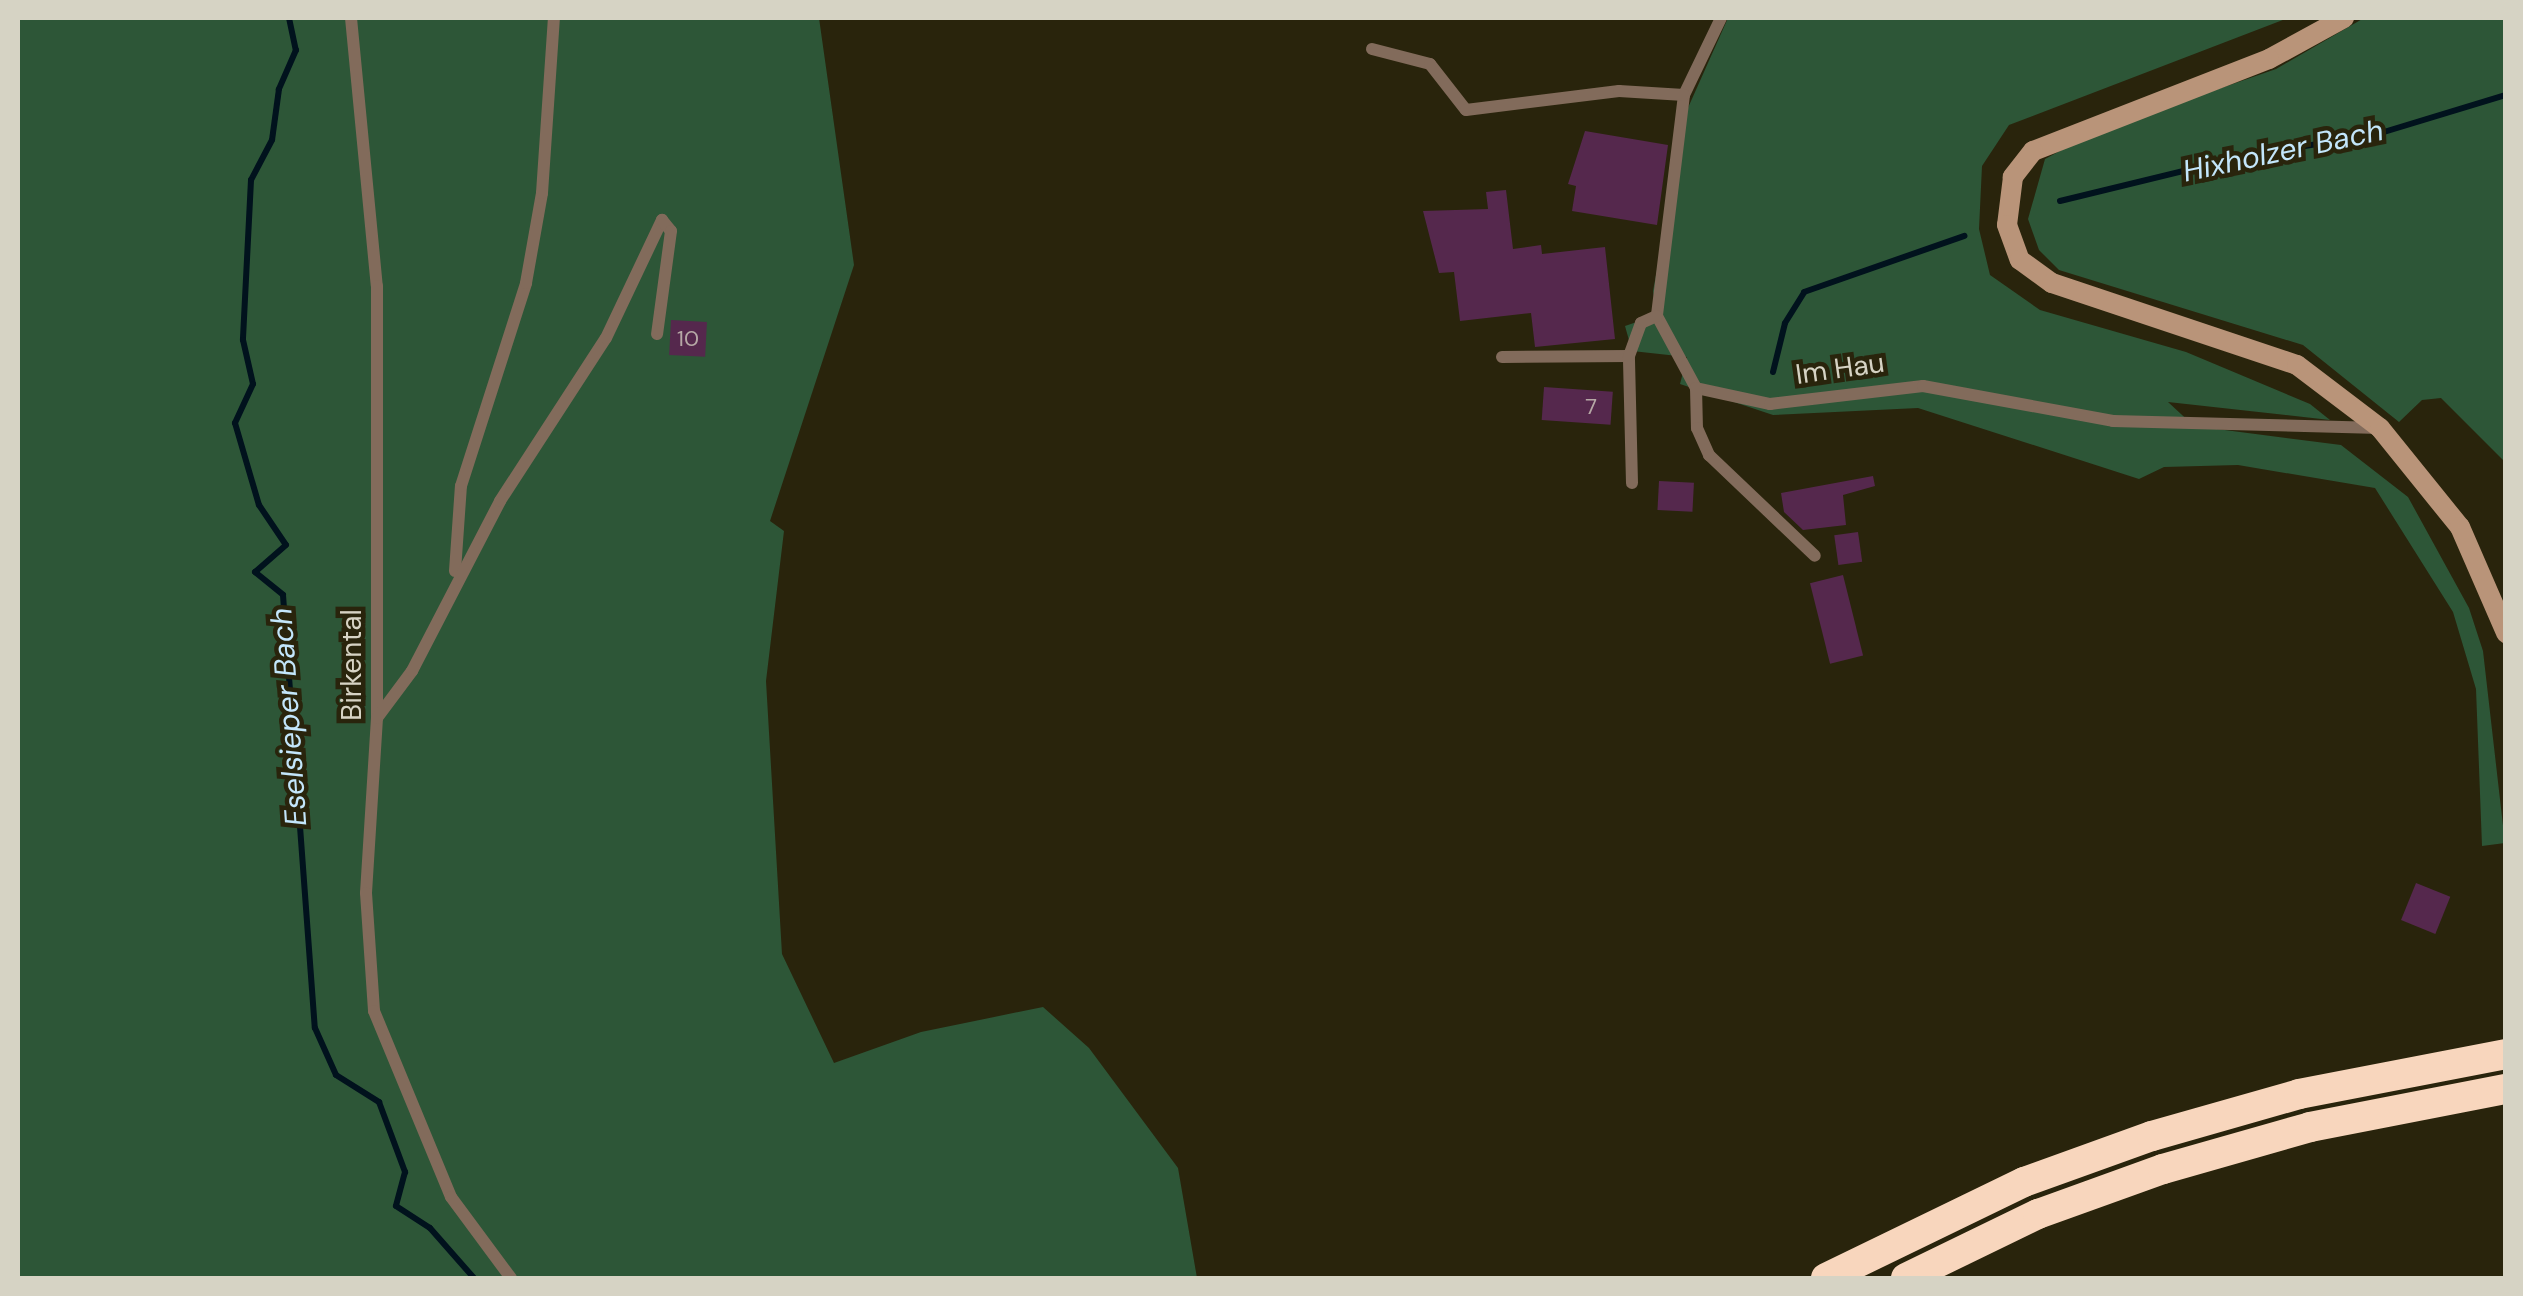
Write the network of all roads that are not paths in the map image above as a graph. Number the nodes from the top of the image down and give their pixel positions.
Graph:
1 (351, 18) edge
2 (554, 18) edge
3 (1721, 18) edge
4 (2344, 18) edge
5 (1372, 49) dead end
6 (1684, 95) junction
7 (1657, 316) junction
8 (657, 334) dead end
9 (1629, 356) junction
10 (1502, 357) dead end
11 (1696, 388) junction
12 (2380, 428) junction
13 (1632, 483) dead end
14 (1814, 556) dead end
15 (454, 578) junction
16 (2506, 633) edge
17 (378, 718) junction
18 (2506, 1054) edge
19 (2506, 1090) edge
20 (511, 1278) edge
21 (1826, 1278) edge
22 (1906, 1278) edge

1 - 17 lane, Birkental
2 - 15 lane
3 - 6 lane
4 - 12 main road
5 - 6 lane
6 - 7 lane
7 - 9 lane
7 - 11 lane
8 - 15 lane
9 - 10 lane
9 - 13 lane
11 - 12 lane, Im Hau
11 - 14 lane
12 - 16 main road
15 - 17 lane
17 - 20 lane, Birkental
18 - 21 highway
19 - 22 highway

